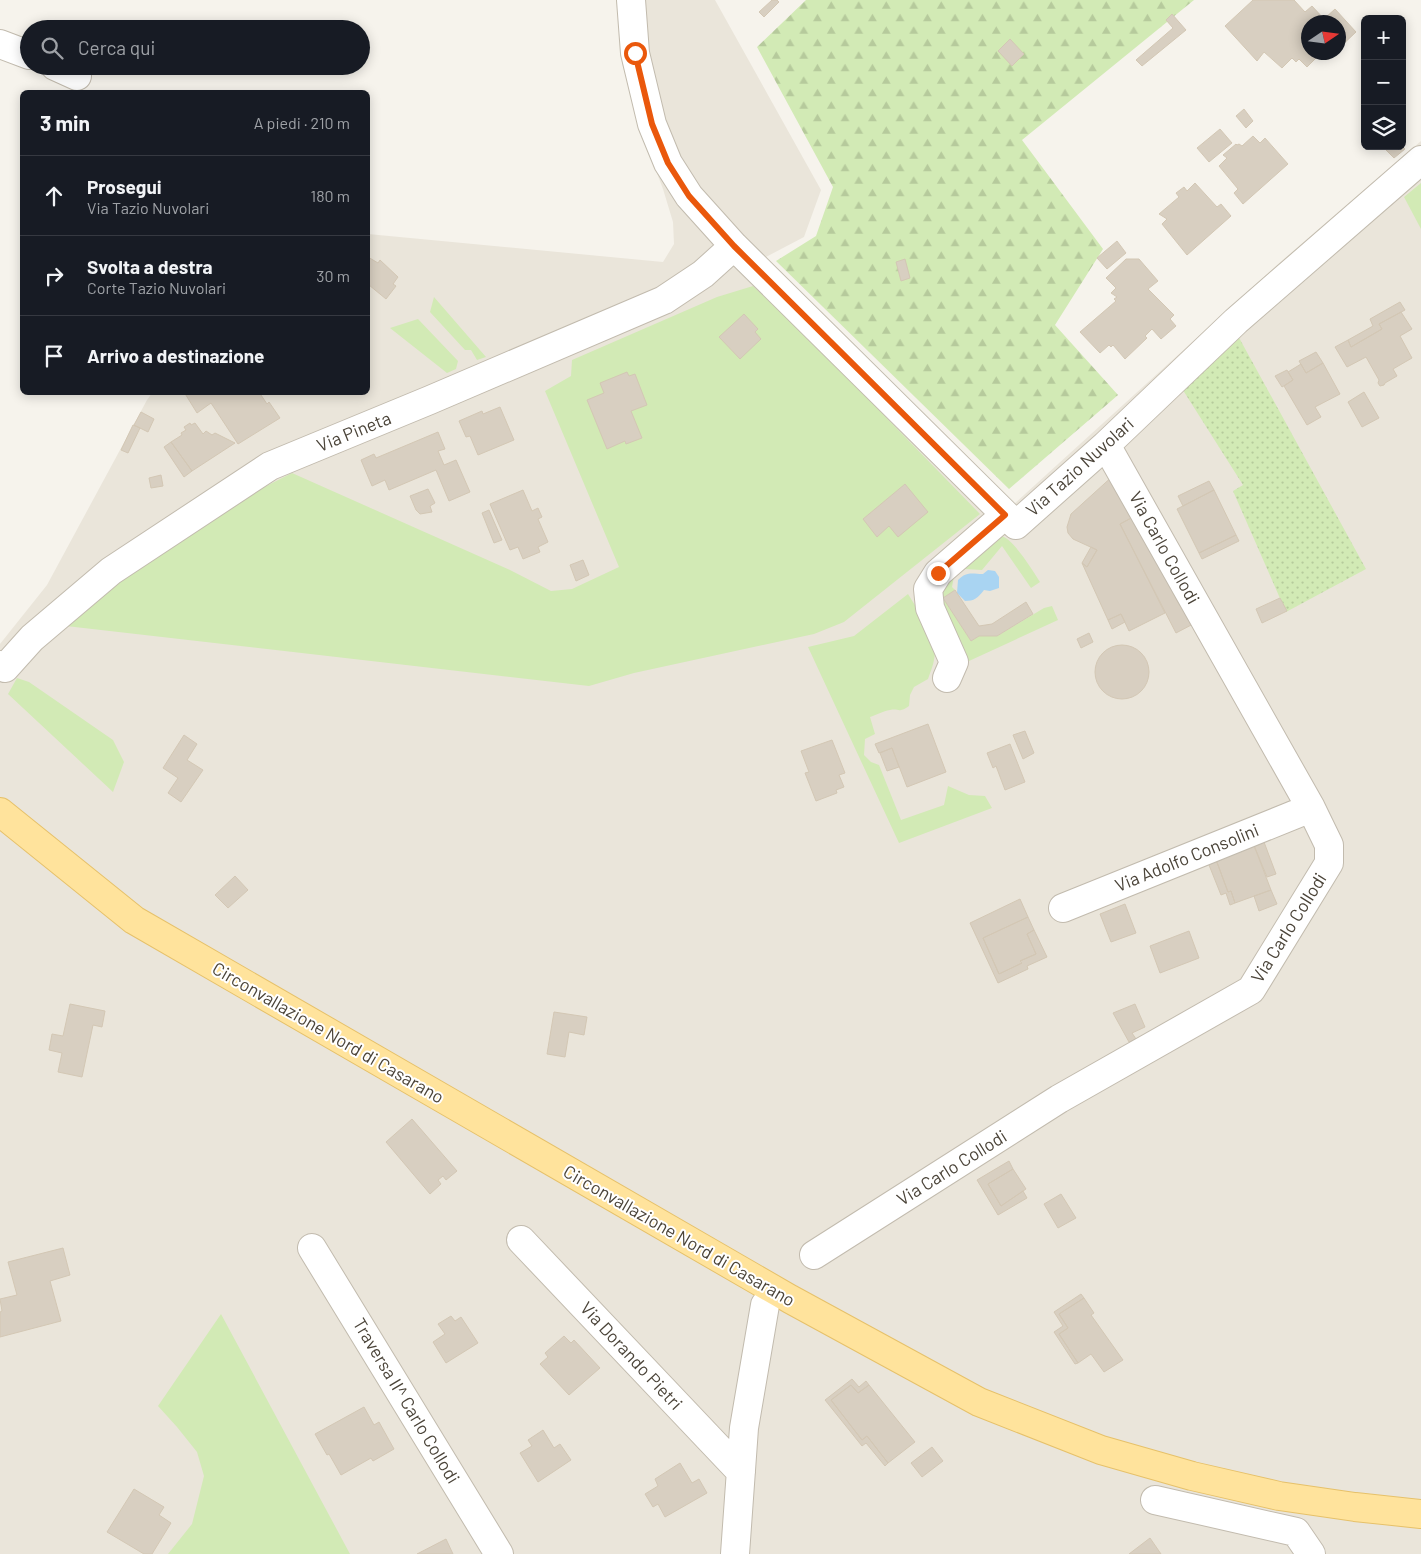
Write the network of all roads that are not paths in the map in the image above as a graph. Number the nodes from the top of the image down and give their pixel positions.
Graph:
1 (631, 0) edge
2 (0, 44) edge
3 (20, 52) edge
4 (1421, 160) edge
5 (734, 246) junction
6 (1106, 444) junction
7 (1005, 515) junction
8 (3, 666) edge
9 (947, 678) dead end
10 (1311, 808) junction
11 (0, 812) edge
12 (1062, 908) dead end
13 (520, 1240) dead end
14 (312, 1248) dead end
15 (814, 1255) dead end
16 (765, 1305) dead end
17 (740, 1472) junction
18 (1155, 1500) dead end
19 (1421, 1514) edge
20 (499, 1554) edge
21 (735, 1554) edge
22 (1310, 1554) edge

1 - 5 street, Via Tazio Nuvolari
2 - 3 street
4 - 6 street, Via Tazio Nuvolari
5 - 7 street, Via Tazio Nuvolari
5 - 8 street, Via Pineta
6 - 7 street, Via Tazio Nuvolari
6 - 10 street, Via Carlo Collodi
7 - 9 street
10 - 12 street, Via Adolfo Consolini
10 - 15 street, Via Carlo Collodi
11 - 19 main road, Circonvallazione Nord di Casarano
13 - 17 street, Via Dorando Pietri
14 - 20 street, Traversa II^ Carlo Collodi
16 - 17 street
17 - 21 street
18 - 22 street

